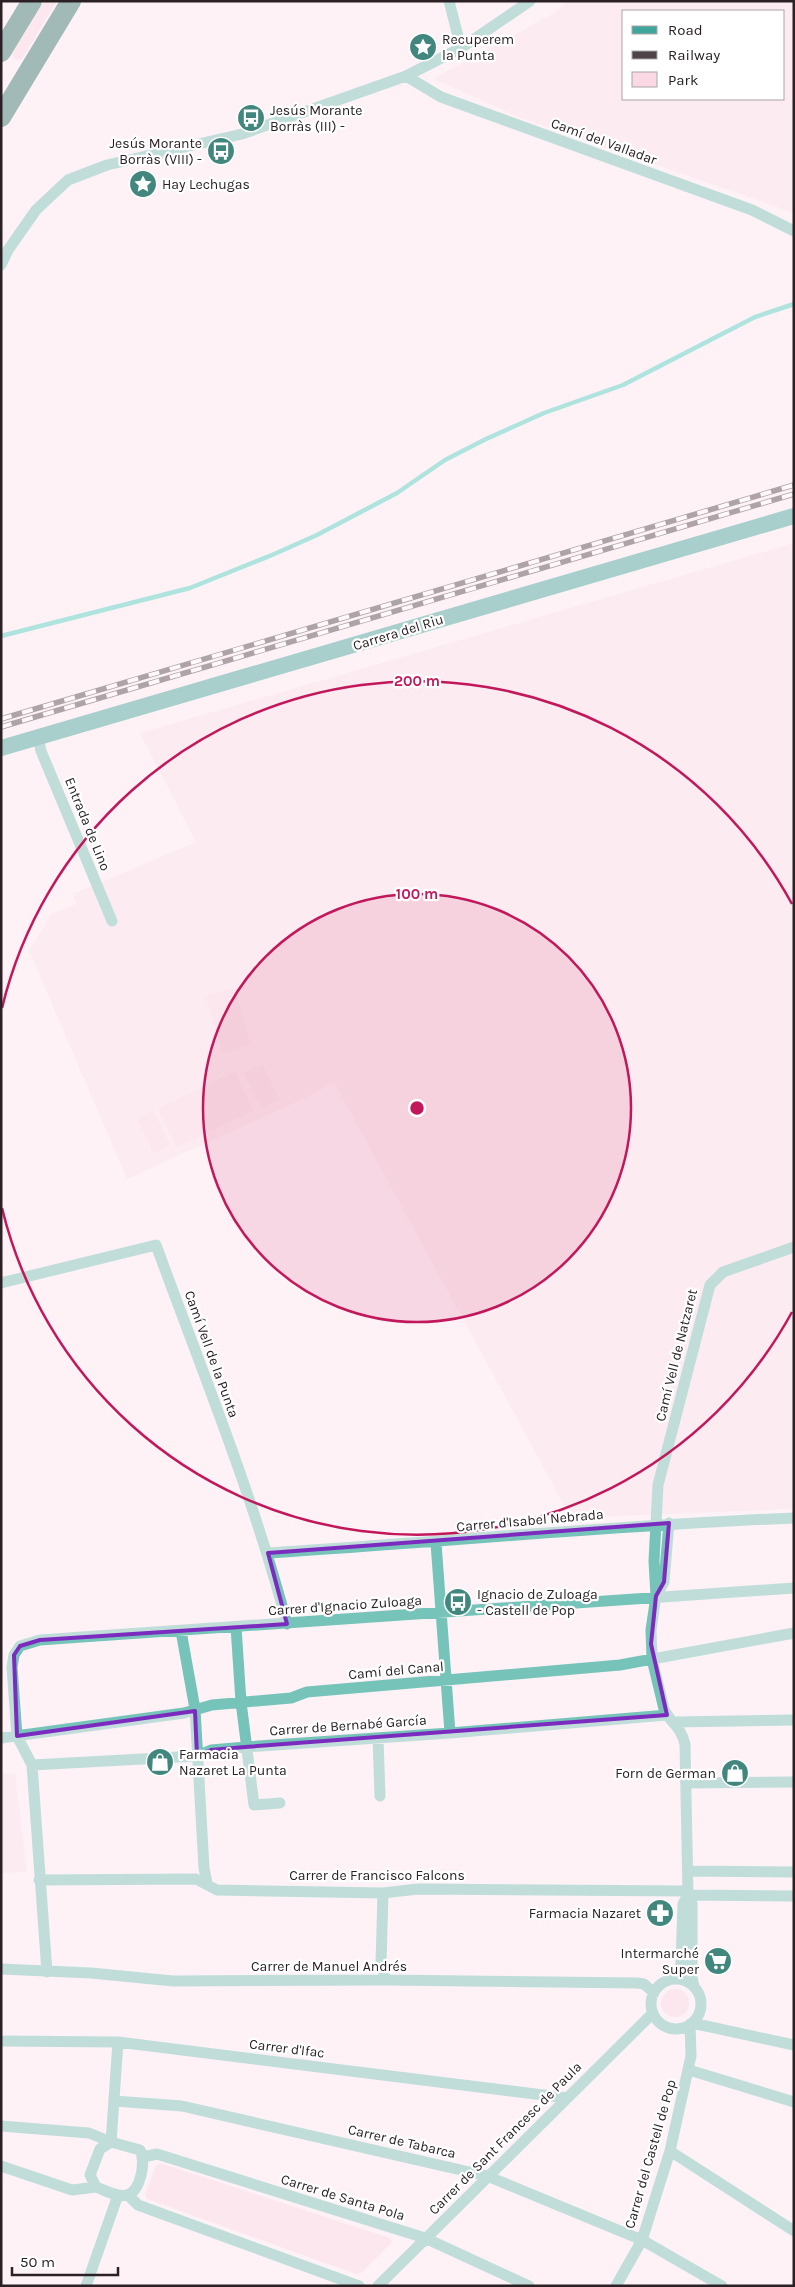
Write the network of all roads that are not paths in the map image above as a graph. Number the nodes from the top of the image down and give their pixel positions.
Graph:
1 (32, 1) edge
2 (71, 1) edge
3 (449, 1) edge
4 (530, 1) edge
5 (461, 48) junction
6 (1, 52) edge
7 (406, 76) junction
8 (1, 117) edge
9 (794, 231) edge
10 (1, 265) edge
11 (794, 516) edge
12 (38, 737) junction
13 (1, 748) edge
14 (112, 921) dead end
15 (794, 1247) edge
16 (1, 1283) edge
17 (794, 1518) edge
18 (669, 1523) junction
19 (656, 1524) junction
20 (436, 1542) junction
21 (268, 1553) junction
22 (794, 1588) edge
23 (656, 1596) junction
24 (440, 1612) junction
25 (288, 1624) junction
26 (236, 1627) junction
27 (181, 1631) junction
28 (794, 1633) edge
29 (652, 1659) junction
30 (445, 1681) junction
31 (241, 1702) junction
32 (195, 1709) junction
33 (671, 1719) junction
34 (794, 1720) edge
35 (450, 1734) junction
36 (17, 1736) junction
37 (1, 1738) edge
38 (378, 1738) junction
39 (246, 1747) junction
40 (197, 1756) junction
41 (32, 1765) junction
42 (794, 1782) edge
43 (686, 1783) junction
44 (380, 1796) dead end
45 (280, 1803) dead end
46 (688, 1871) junction
47 (794, 1872) edge
48 (39, 1880) junction
49 (207, 1883) junction
50 (383, 1893) junction
51 (688, 1893) junction
52 (794, 1896) edge
53 (1, 1969) edge
54 (47, 1972) junction
55 (674, 1979) junction
56 (386, 1980) junction
57 (694, 1987) junction
58 (654, 1993) junction
59 (653, 2013) junction
60 (691, 2024) junction
61 (1, 2041) edge
62 (118, 2042) junction
63 (794, 2045) edge
64 (689, 2070) junction
65 (567, 2098) junction
66 (114, 2100) junction
67 (794, 2102) edge
68 (1, 2126) edge
69 (111, 2142) junction
70 (670, 2152) junction
71 (144, 2156) junction
72 (1, 2166) edge
73 (487, 2176) junction
74 (96, 2187) junction
75 (123, 2195) junction
76 (794, 2231) edge
77 (425, 2238) junction
78 (642, 2240) junction
79 (86, 2286) edge
80 (359, 2286) edge
81 (378, 2286) edge
82 (529, 2286) edge
83 (616, 2286) edge
84 (722, 2286) edge

1 - 6 highway
2 - 8 highway
3 - 5 street
4 - 5 street
5 - 7 street
7 - 9 street, Camí del Valladar
7 - 10 street
11 - 12 street, Carrera del Riu
12 - 13 street, Carrera del Riu
12 - 14 street, Entrada de Lino
15 - 19 street, Camí Vell de Natzaret
16 - 21 street, Camí Vell de la Punta
17 - 18 street, Carrer d'Isabel Nebrada
18 - 19 street, Carrer d'Isabel Nebrada
18 - 23 street
19 - 20 street, Carrer d'Isabel Nebrada
19 - 23 street
20 - 21 street, Carrer d'Isabel Nebrada
20 - 24 street
21 - 25 street, Camí Vell de la Punta
22 - 23 street, Carrer d'Ignacio Zuloaga
23 - 24 street, Carrer d'Ignacio Zuloaga
23 - 29 street
24 - 25 street, Carrer d'Ignacio Zuloaga
24 - 30 street
25 - 26 street, Carrer d'Ignacio Zuloaga
26 - 27 street, Carrer d'Ignacio Zuloaga
26 - 31 street
27 - 32 street
27 - 36 street, Carrer d'Ignacio Zuloaga
28 - 29 street, Camí del Canal
29 - 30 street, Camí del Canal
29 - 33 street
30 - 31 street, Camí del Canal
30 - 35 street
31 - 32 street, Camí del Canal
31 - 39 street
32 - 36 street, Camí del Canal
32 - 40 street
33 - 34 street, Carrer de Bernabé García
33 - 35 street, Carrer de Bernabé García
33 - 43 street
35 - 38 street, Carrer de Bernabé García
36 - 37 street, Camí del Canal
36 - 41 street
38 - 39 street, Carrer de Bernabé García
38 - 44 street
39 - 40 street, Carrer de Bernabé García
39 - 45 street
40 - 41 street, Carrer de Bernabé García
40 - 49 street
41 - 48 street
42 - 43 street
43 - 46 street
46 - 47 street
46 - 51 street
48 - 49 street, Carrer de Francisco Falcons
48 - 54 street
49 - 50 street, Carrer de Francisco Falcons
50 - 51 street, Carrer de Francisco Falcons
50 - 56 street
51 - 52 street, Carrer de Francisco Falcons
51 - 55 street
51 - 57 street
53 - 54 street, Carrer de Manuel Andrés
54 - 56 street, Carrer de Manuel Andrés
55 - 57 street
55 - 58 street
56 - 58 street, Carrer de Manuel Andrés
57 - 60 street
58 - 59 street
59 - 60 street
59 - 65 street, Carrer de Sant Francesc de Paula
60 - 63 street
60 - 64 street, Carrer del Castell de Pop
61 - 62 street, Carrer d'Ifac
62 - 65 street, Carrer d'Ifac
62 - 66 street
64 - 67 street
64 - 70 street, Carrer del Castell de Pop
65 - 73 street, Carrer de Sant Francesc de Paula
66 - 69 street
66 - 73 street, Carrer de Tabarca
68 - 69 street
69 - 71 street
69 - 74 street
70 - 76 street
70 - 78 street, Carrer del Castell de Pop
71 - 75 street
71 - 77 street, Carrer de Santa Pola
72 - 74 street
73 - 77 street, Carrer de Sant Francesc de Paula
73 - 78 street, Carrer de Tabarca
74 - 75 street
75 - 79 street
75 - 80 street
77 - 81 street, Carrer de Sant Francesc de Paula
77 - 82 street, Carrer de Santa Pola
78 - 83 street, Carrer del Castell de Pop
78 - 84 street, Carrer de Tabarca

